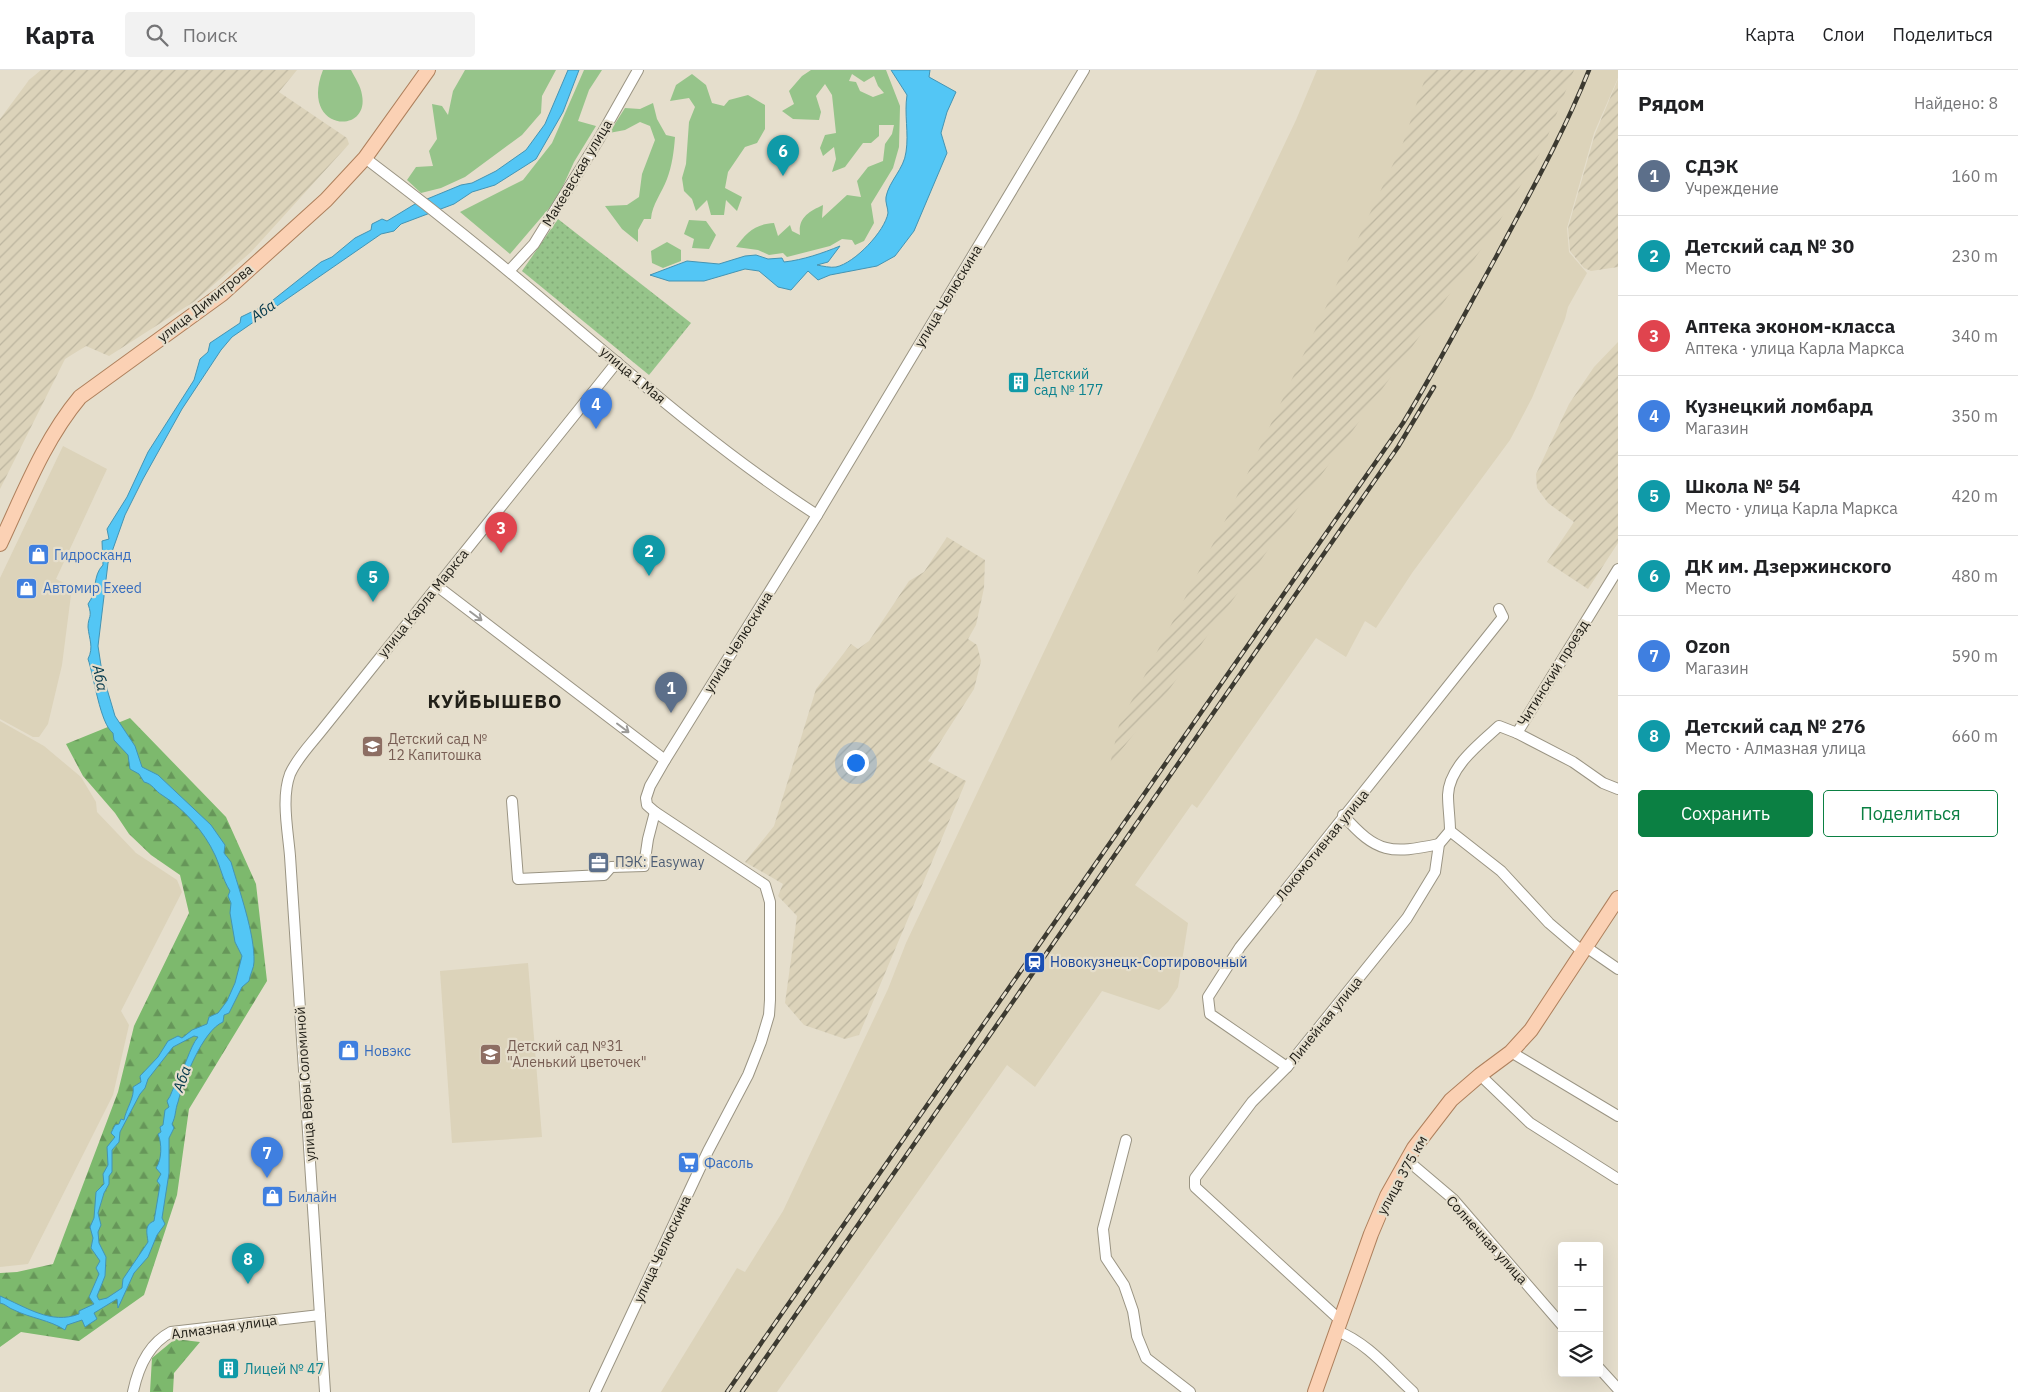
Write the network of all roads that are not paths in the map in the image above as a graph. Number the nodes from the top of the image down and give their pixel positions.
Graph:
1 (428, 70) edge
2 (638, 70) edge
3 (1084, 70) edge
4 (365, 158) junction
5 (509, 271) junction
6 (617, 362) junction
7 (817, 515) junction
8 (0, 544) edge
9 (1618, 569) edge
10 (437, 586) junction
11 (1499, 609) dead end
12 (1517, 733) junction
13 (665, 760) junction
14 (289, 776) joint
15 (1618, 789) edge
16 (512, 801) dead end
17 (655, 812) junction
18 (1343, 815) junction
19 (1450, 831) junction
20 (1439, 844) junction
21 (1618, 898) edge
22 (1585, 949) junction
23 (1618, 969) edge
24 (1511, 1052) junction
25 (1287, 1066) junction
26 (1480, 1075) junction
27 (1618, 1116) edge
28 (1126, 1140) dead end
29 (1407, 1160) junction
30 (1618, 1179) edge
31 (320, 1315) junction
32 (1558, 1320) edge
33 (1338, 1326) junction
34 (1603, 1372) edge
35 (1618, 1389) edge
36 (133, 1392) edge
37 (326, 1392) edge
38 (595, 1392) edge
39 (1190, 1392) edge
40 (1315, 1392) edge
41 (1413, 1392) edge

1 - 4 main road, улица Димитрова
2 - 5 street, Макеевская улица
3 - 7 street, улица Челюскина
4 - 5 street, улица 1 Мая
4 - 8 main road, улица Димитрова
5 - 6 street, улица 1 Мая
6 - 7 street, улица 1 Мая
6 - 10 street, улица Карла Маркса
7 - 13 street, улица Челюскина
9 - 12 street, Читинский проезд
10 -> 13 street
10 - 14 street, улица Карла Маркса
11 - 18 street, Локомотивная улица
12 - 15 street
12 - 19 street, Читинский проезд
13 - 17 street, улица Челюскина
14 - 31 street, улица Веры Соломиной
16 - 17 street
17 - 38 street, улица Челюскина
18 - 20 street
18 - 25 street, Локомотивная улица
19 - 20 street
19 - 22 street
20 - 25 street, Линейная улица
21 - 22 main road, улица 375 км
22 - 23 street
22 - 24 main road, улица 375 км
24 - 26 main road, улица 375 км
24 - 27 street
25 - 33 street, Линейная улица
26 - 29 main road, улица 375 км
26 - 30 street
28 - 39 street
29 - 32 street, Солнечная улица
29 - 33 main road, улица 375 км
31 - 36 street, Алмазная улица
31 - 37 street, улица Веры Соломиной
33 - 40 main road, улица 375 км
33 - 41 street
34 - 35 street

